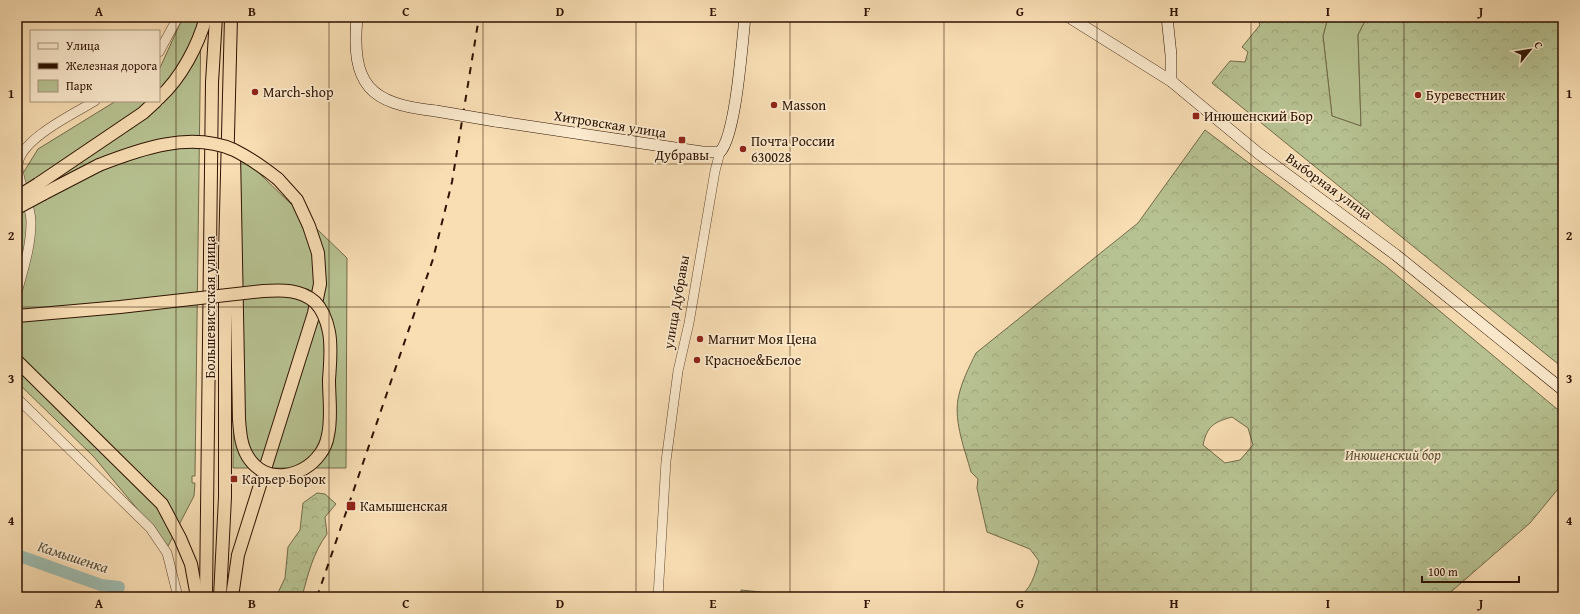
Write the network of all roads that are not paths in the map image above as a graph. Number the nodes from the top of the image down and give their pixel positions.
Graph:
1 (178, 17) edge
2 (206, 17) edge
3 (216, 17) edge
4 (231, 17) edge
5 (357, 17) edge
6 (745, 17) edge
7 (1069, 17) edge
8 (1167, 17) edge
9 (230, 37) junction
10 (160, 50) edge
11 (1171, 81) junction
12 (160, 97) edge
13 (93, 102) edge
14 (155, 102) edge
15 (720, 152) junction
16 (41, 189) junction
17 (17, 197) edge
18 (17, 208) edge
19 (17, 293) edge
20 (17, 316) edge
21 (17, 361) edge
22 (1563, 390) edge
23 (17, 398) edge
24 (178, 597) edge
25 (197, 597) edge
26 (206, 597) edge
27 (220, 597) edge
28 (232, 597) edge
29 (658, 597) edge

1 - 10 street
2 - 12 highway
3 - 26 highway, Большевистская улица
4 - 9 highway, Большевистская улица
5 - 15 main road, Хитровская улица, bridge
6 - 15 main road, улица Дубравы
7 - 11 main road, Выборная улица
8 - 11 main road
9 - 20 highway, bridge
9 - 27 highway, Большевистская улица
11 - 22 main road, Выборная улица
13 - 19 street
14 - 16 highway
15 - 29 street, улица Дубравы
16 - 17 highway, bridge
16 - 18 highway, bridge
16 - 28 highway, bridge
21 - 25 highway
23 - 24 street

